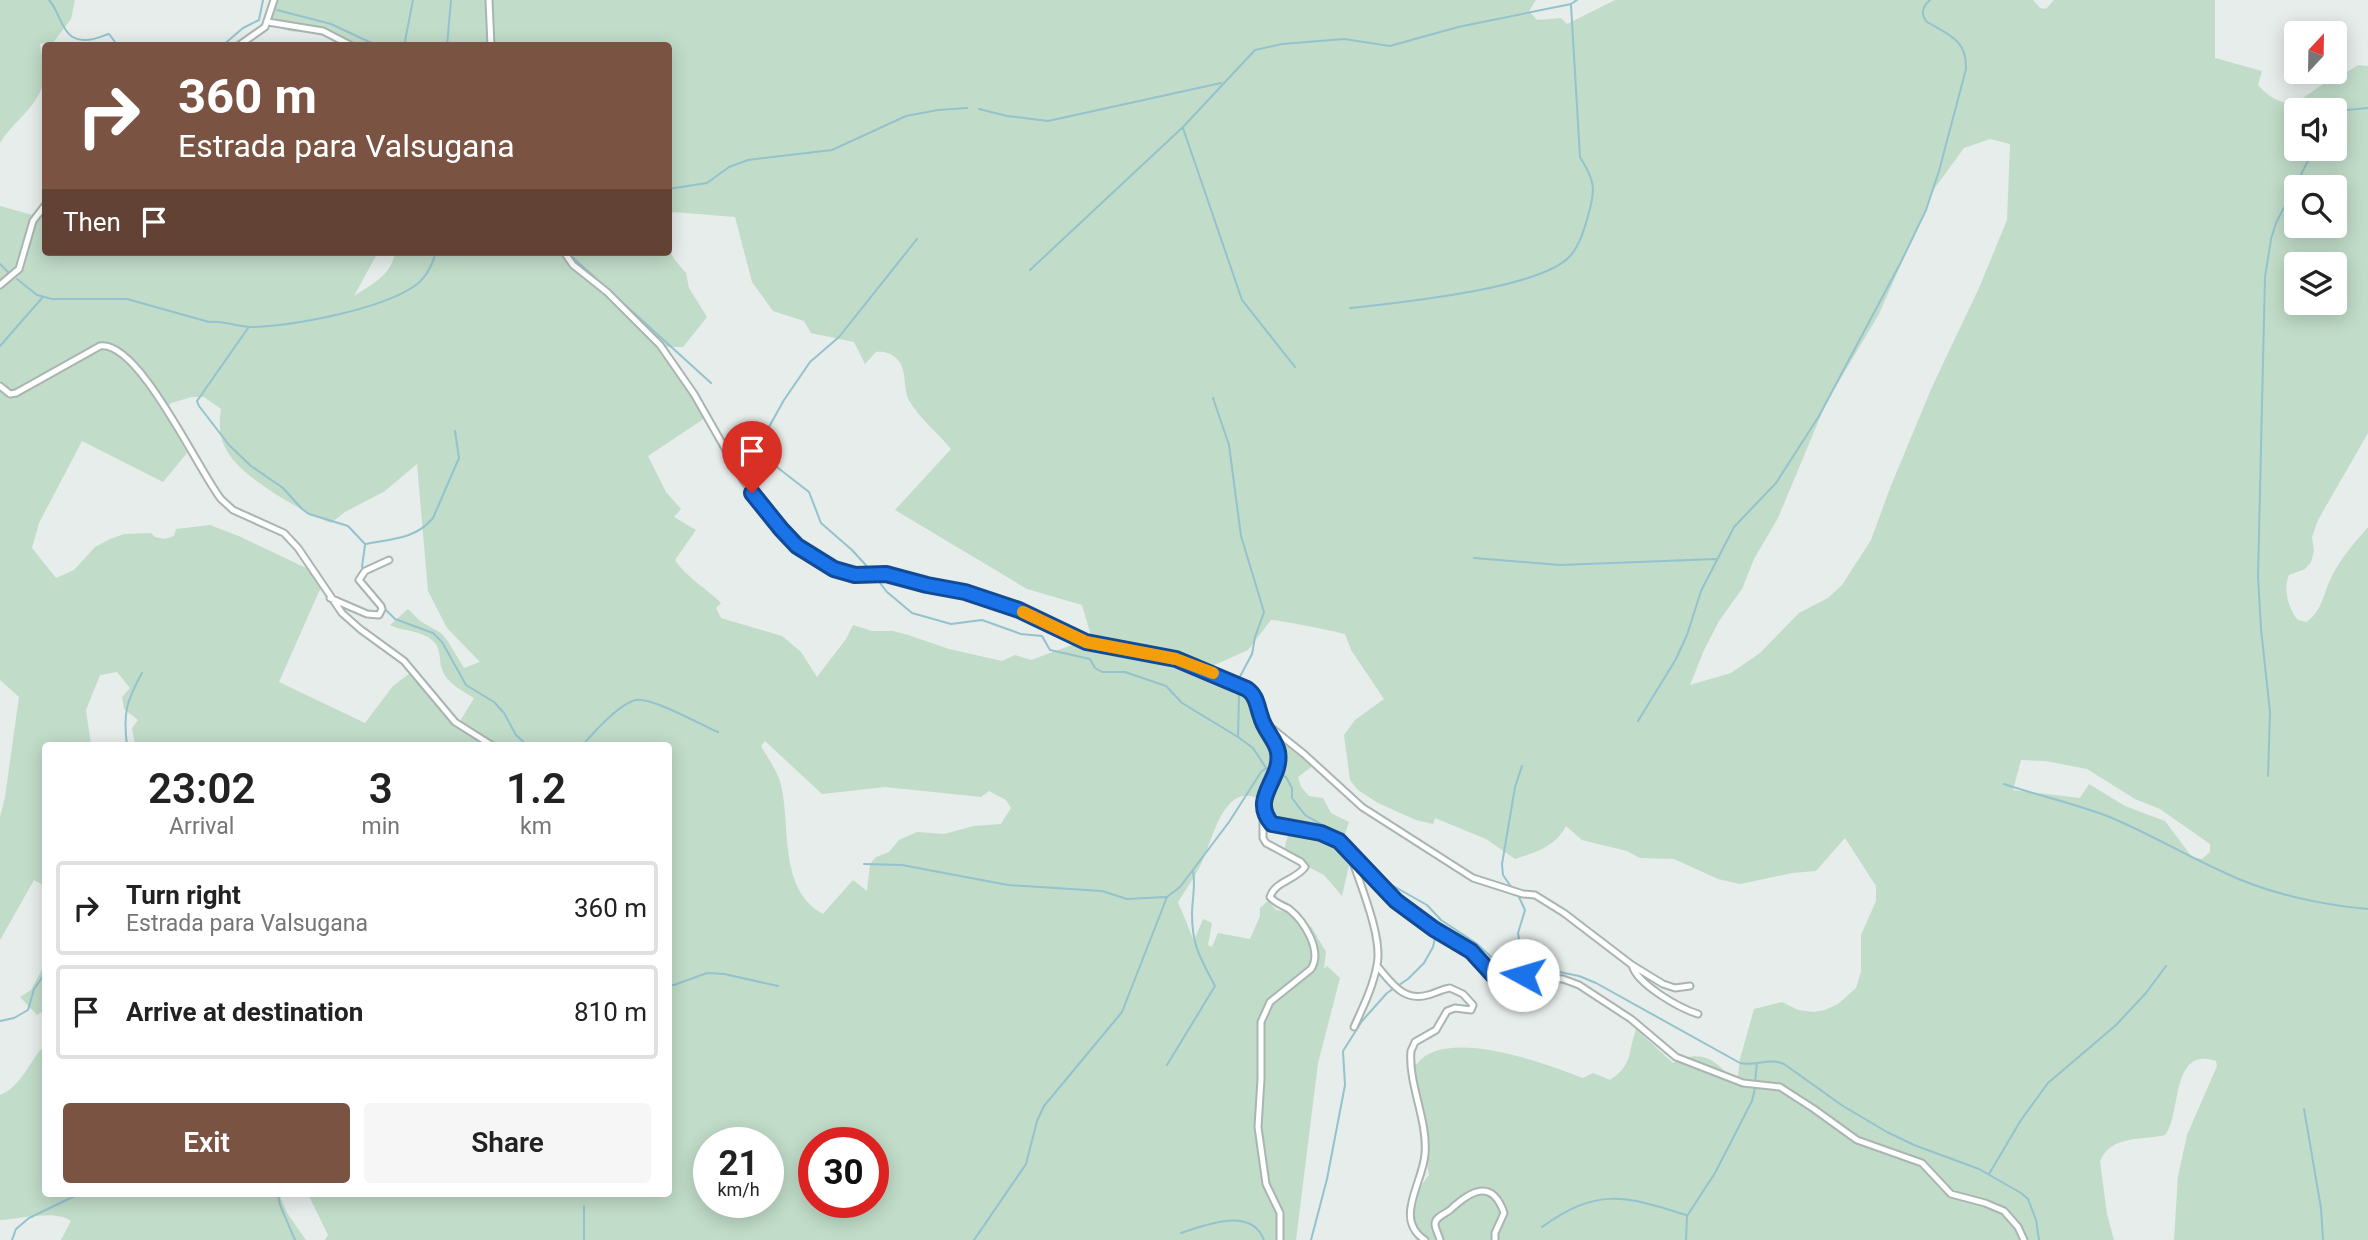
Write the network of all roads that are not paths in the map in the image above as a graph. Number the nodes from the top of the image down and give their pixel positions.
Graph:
1 (274, 0) edge
2 (489, 0) edge
3 (268, 22) junction
4 (244, 42) edge
5 (344, 42) edge
6 (491, 42) edge
7 (42, 209) edge
8 (567, 256) edge
9 (0, 285) edge
10 (0, 386) edge
11 (390, 560) dead end
12 (330, 598) junction
13 (1261, 720) junction
14 (488, 742) edge
15 (1263, 808) junction
16 (1351, 856) junction
17 (1632, 965) junction
18 (1377, 966) junction
19 (1690, 986) dead end
20 (1698, 1014) dead end
21 (1354, 1027) dead end
22 (1280, 1238) edge
23 (1426, 1240) edge
24 (1440, 1240) edge
25 (1495, 1240) edge
26 (2024, 1240) edge

1 - 3 street
2 - 6 street
3 - 4 street
3 - 5 street
7 - 9 street
8 - 13 street
10 - 12 street
11 - 12 street
12 - 14 street
13 - 15 street
13 - 17 street
15 - 16 street
15 - 22 street
16 - 18 street
16 - 26 street
17 - 19 street
17 - 20 street
18 - 21 street
18 - 23 street
24 - 25 street

